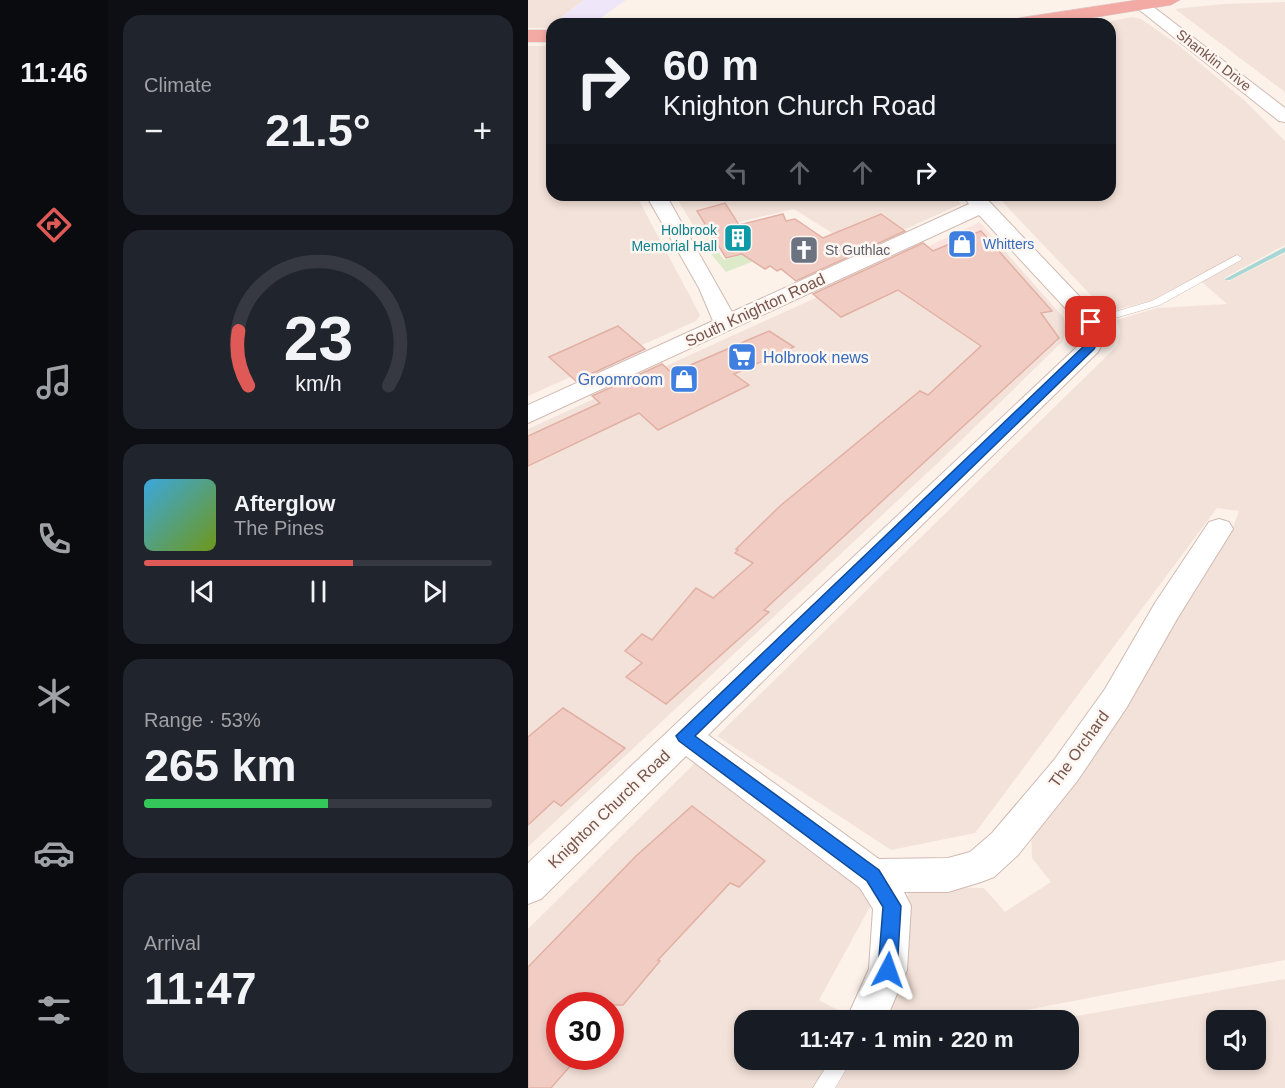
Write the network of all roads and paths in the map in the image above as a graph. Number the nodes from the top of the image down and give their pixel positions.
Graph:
1 (1186, 0) edge
2 (1167, 1) edge
3 (1142, 5) junction
4 (1058, 18) edge
5 (528, 36) edge
6 (546, 36) edge
7 (1285, 117) edge
8 (659, 201) edge
9 (975, 201) edge
10 (978, 201) edge
11 (1237, 258) dead end
12 (1091, 322) junction
13 (726, 323) junction
14 (528, 415) edge
15 (1219, 528) dead end
16 (684, 736) junction
17 (873, 876) junction
18 (528, 887) edge
19 (871, 1010) edge
20 (835, 1070) edge
21 (824, 1088) edge

1 - 2 highway
2 - 3 highway
3 - 4 highway
3 - 7 street, Shanklin Drive
5 - 6 highway
8 - 13 street
9 - 13 street, South Knighton Road
10 - 12 street
11 - 12 lane
12 - 16 street, Knighton Church Road
13 - 14 street, South Knighton Road
15 - 17 street, The Orchard
16 - 17 street
16 - 18 street, Knighton Church Road
17 - 19 street
20 - 21 lane

